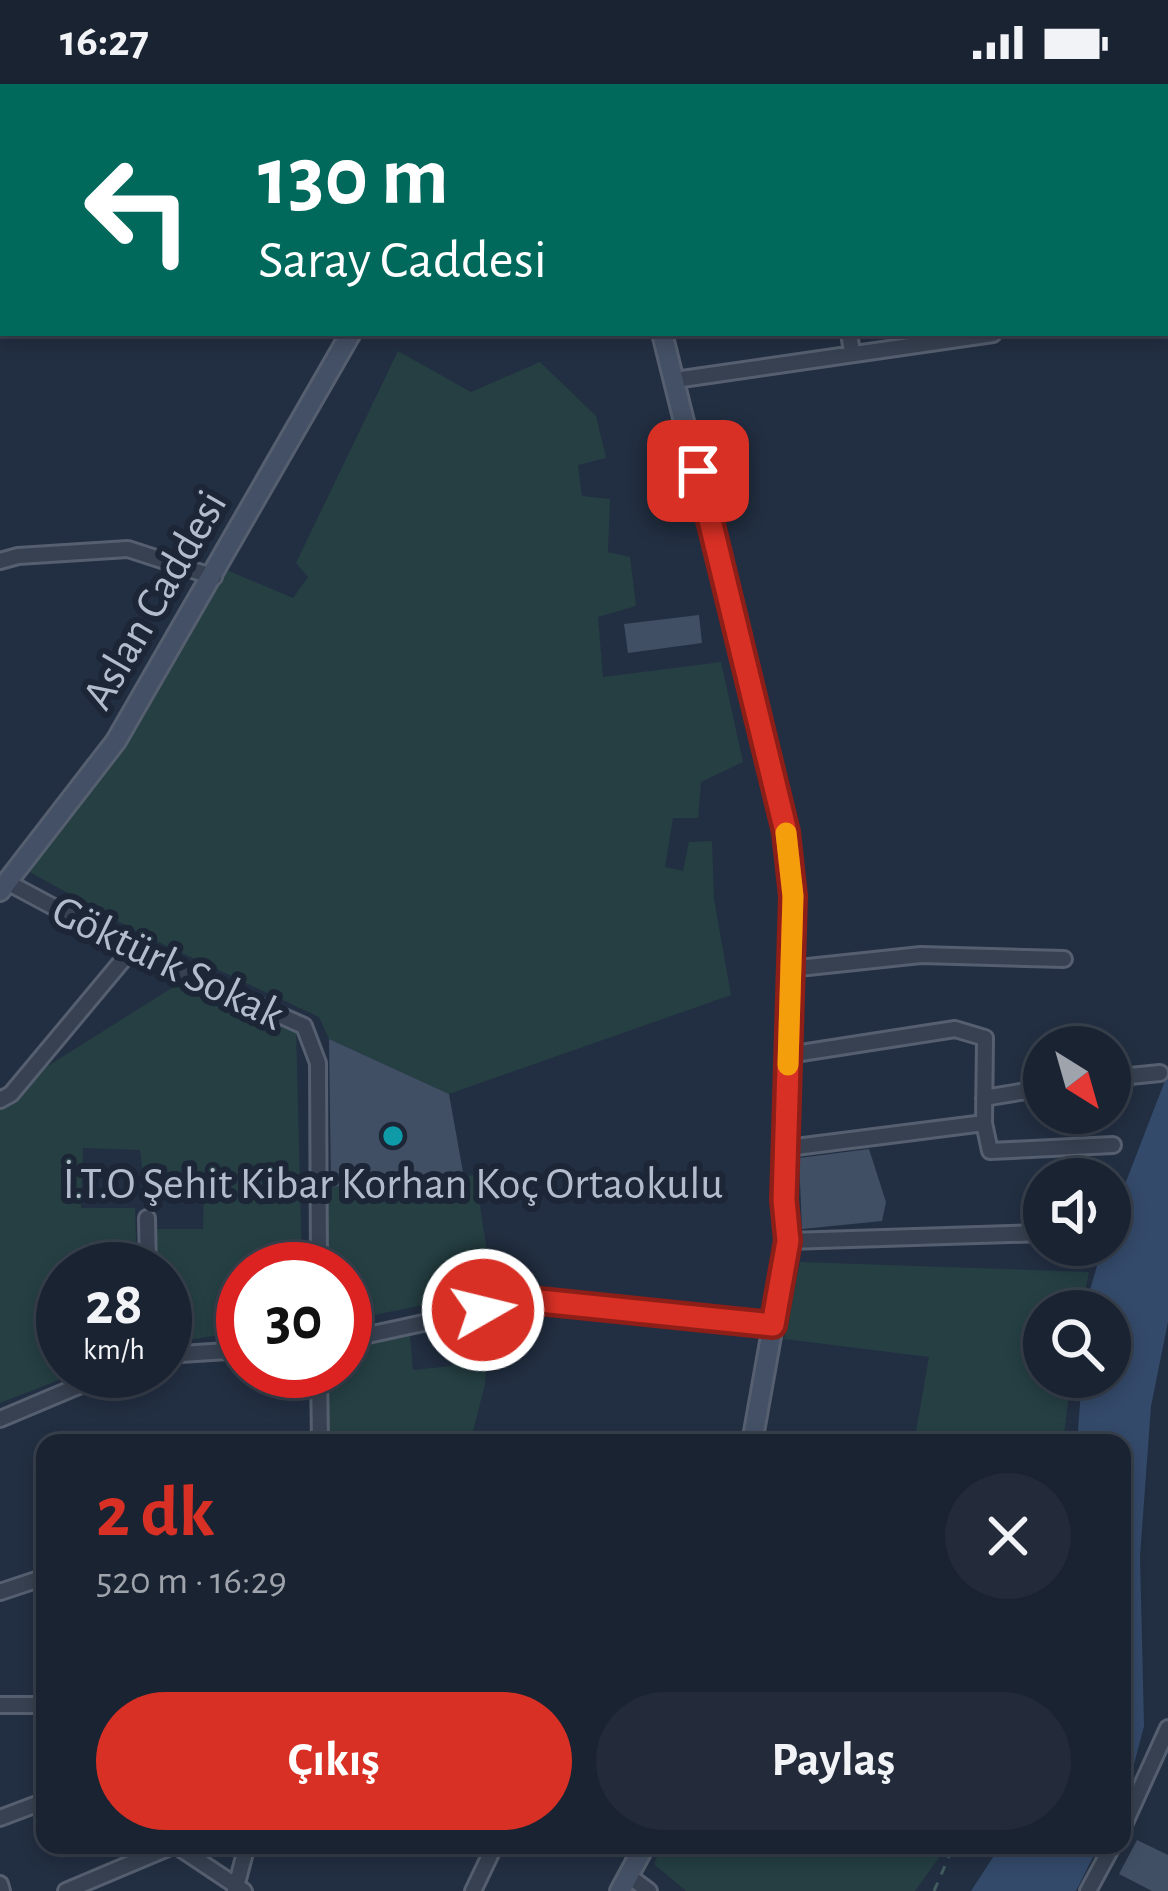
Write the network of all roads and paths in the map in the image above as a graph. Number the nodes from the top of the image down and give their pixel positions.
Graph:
1 (349, 336) edge
2 (663, 336) edge
3 (849, 336) edge
4 (977, 336) edge
5 (852, 352) junction
6 (675, 380) junction
7 (0, 561) edge
8 (214, 577) junction
9 (4, 886) edge
10 (132, 949) junction
11 (1064, 959) dead end
12 (789, 969) junction
13 (788, 1055) junction
14 (1160, 1073) dead end
15 (1131, 1076) edge
16 (1023, 1092) edge
17 (984, 1098) junction
18 (0, 1100) edge
19 (984, 1123) junction
20 (1113, 1145) dead end
21 (788, 1148) junction
22 (148, 1217) dead end
23 (1023, 1234) edge
24 (788, 1241) junction
25 (148, 1242) edge
26 (319, 1242) edge
27 (773, 1325) junction
28 (372, 1334) edge
29 (50, 1398) edge
30 (319, 1398) edge
31 (0, 1419) edge
32 (320, 1434) edge
33 (754, 1434) edge
34 (36, 1580) edge
35 (0, 1592) edge
36 (0, 1705) edge
37 (36, 1705) edge
38 (1168, 1729) edge
39 (36, 1804) edge
40 (1131, 1813) edge
41 (0, 1818) edge
42 (154, 1854) edge
43 (188, 1854) edge
44 (245, 1854) edge
45 (490, 1854) edge
46 (635, 1854) edge
47 (950, 1854) edge
48 (1108, 1854) edge
49 (625, 1883) edge
50 (238, 1889) edge
51 (66, 1891) edge
52 (472, 1891) edge
53 (649, 1891) edge
54 (934, 1891) edge
55 (1088, 1891) edge

1 - 8 main road, Aslan Caddesi
2 - 6 main road
3 - 5 street
4 - 5 street
5 - 6 street
6 - 12 main road
7 - 8 street
8 - 9 main road, Aslan Caddesi
9 - 10 street, Göktürk Sokak
10 - 18 street
10 - 26 street, Göktürk Sokak
11 - 12 street
12 - 13 main road
13 - 17 street
13 - 21 main road
14 - 15 street
16 - 17 street
17 - 19 street
19 - 20 street
19 - 21 street
21 - 24 main road
22 - 25 street
23 - 24 street
24 - 27 main road
27 - 28 street
27 - 33 main road
29 - 31 street
30 - 32 street
34 - 35 street
36 - 37 street
38 - 40 street
39 - 41 street
42 - 51 street
43 - 50 street
44 - 50 street
45 - 52 street
46 - 49 main road
47 - 54 path
48 - 55 street
49 - 53 street

